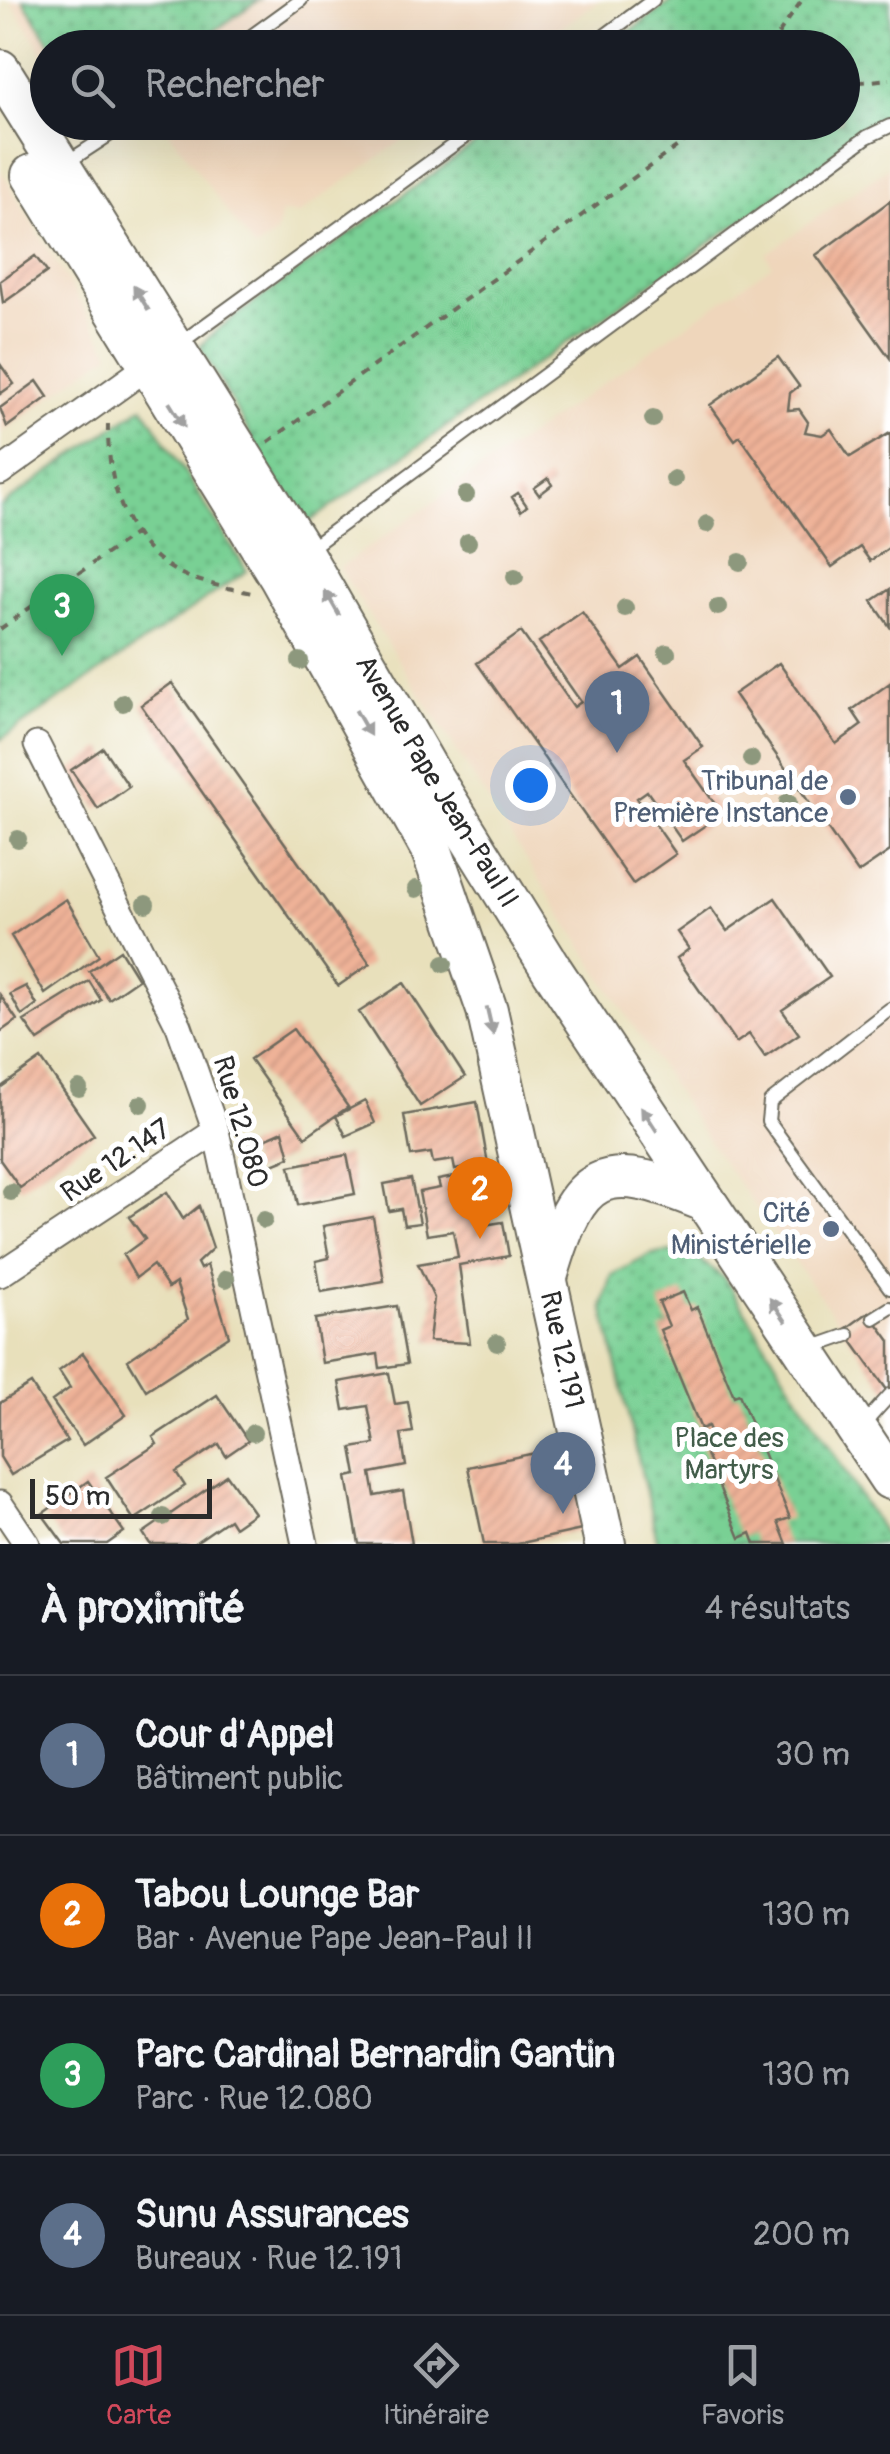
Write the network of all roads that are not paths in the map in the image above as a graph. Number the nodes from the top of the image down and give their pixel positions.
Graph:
1 (301, 0) edge
2 (653, 0) edge
3 (260, 30) edge
4 (612, 30) edge
5 (0, 70) edge
6 (0, 122) edge
7 (890, 126) edge
8 (30, 136) edge
9 (32, 140) edge
10 (101, 140) edge
11 (460, 140) edge
12 (48, 175) junction
13 (146, 368) junction
14 (0, 472) edge
15 (303, 554) junction
16 (36, 745) dead end
17 (890, 1008) edge
18 (216, 1131) junction
19 (702, 1200) junction
20 (0, 1274) edge
21 (548, 1276) junction
22 (890, 1288) edge
23 (890, 1308) edge
24 (874, 1318) dead end
25 (848, 1335) dead end
26 (806, 1350) junction
27 (890, 1395) edge
28 (859, 1432) junction
29 (887, 1469) edge
30 (0, 1504) edge
31 (27, 1544) edge
32 (304, 1544) edge
33 (605, 1544) edge

1 - 3 lane
2 - 4 lane
5 - 8 main road, Avenue Pape Jean-Paul II
6 - 12 main road, Avenue Pape Jean-Paul II
7 - 15 lane
9 - 12 main road, Avenue Pape Jean-Paul II
10 - 12 lane
11 - 13 lane
12 - 13 main road, Avenue Pape Jean-Paul II
13 - 14 street
13 - 15 main road, Avenue Pape Jean-Paul II
13 -> 21 main road, Avenue Pape Jean-Paul II
19 -> 15 main road, Avenue Pape Jean-Paul II
16 - 18 street, Rue 12.080
17 - 22 lane
18 - 20 street, Rue 12.147
18 - 32 street, Rue 12.080
19 - 21 main road
26 -> 19 main road, Avenue Pape Jean-Paul II
21 - 33 main road, Rue 12.191
23 - 24 lane
25 - 26 lane
26 - 28 main road, Avenue Pape Jean-Paul II
27 - 28 lane
28 - 29 main road, Avenue Pape Jean-Paul II
30 - 31 street

